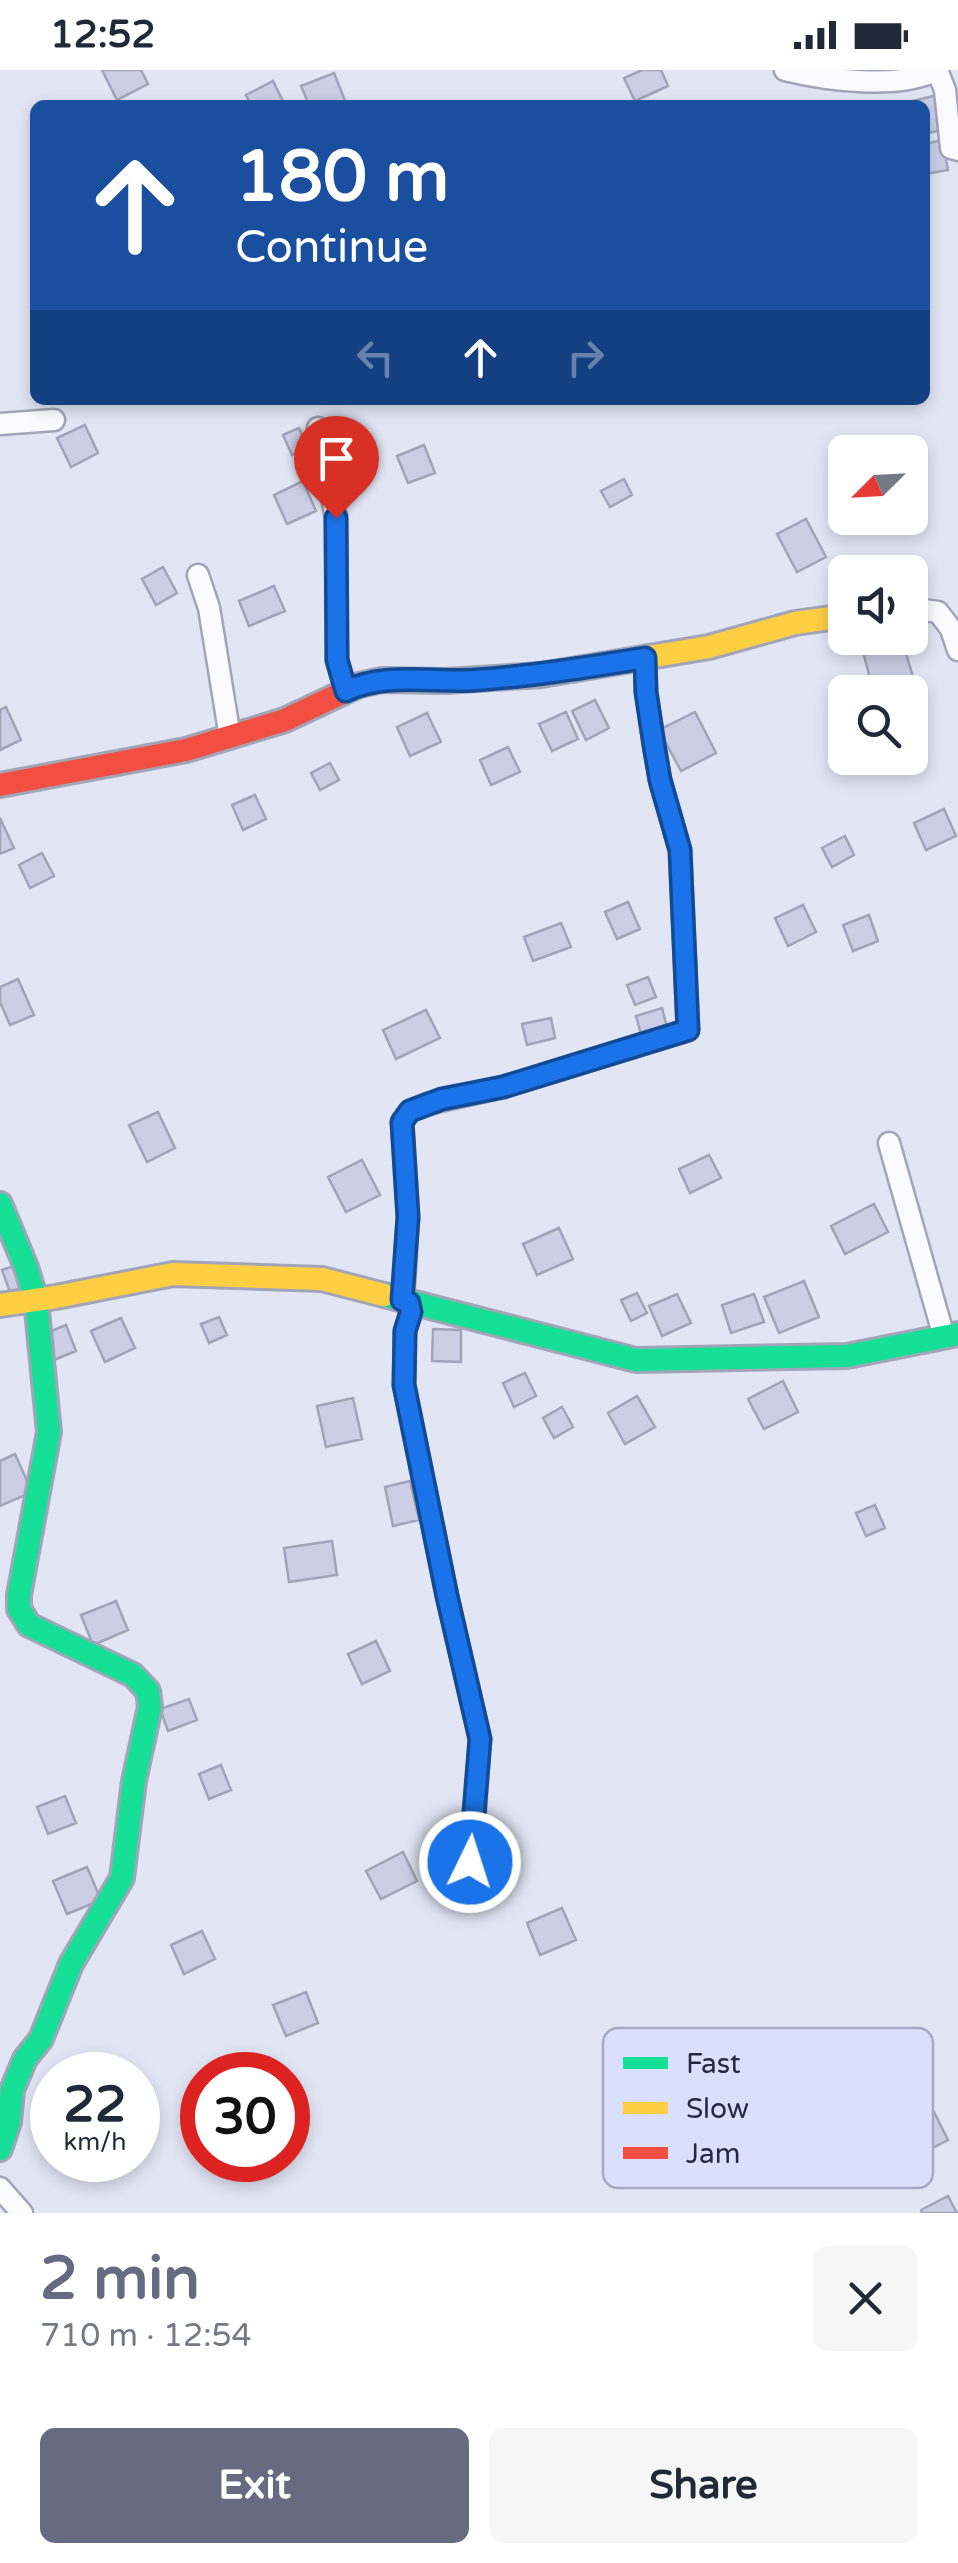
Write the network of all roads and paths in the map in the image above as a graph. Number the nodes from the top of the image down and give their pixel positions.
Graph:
1 (785, 70) edge
2 (937, 70) edge
3 (958, 150) edge
4 (54, 420) dead end
5 (0, 424) edge
6 (318, 428) dead end
7 (198, 574) dead end
8 (928, 611) edge
9 (828, 618) edge
10 (958, 650) edge
11 (645, 658) junction
12 (346, 691) junction
13 (230, 737) junction
14 (0, 785) edge
15 (889, 1143) dead end
16 (0, 1204) edge
17 (36, 1300) junction
18 (406, 1301) junction
19 (0, 1305) edge
20 (951, 1336) edge
21 (470, 1862) dead end
22 (0, 2149) edge
23 (0, 2188) edge
24 (22, 2213) edge

1 - 2 street
2 - 3 street
4 - 5 street
6 - 12 street
7 - 13 street
8 - 10 street
9 - 11 street
11 - 12 street
11 - 18 street
12 - 13 street
13 - 14 street
15 - 20 street
16 - 17 street
17 - 18 street
17 - 19 street
17 - 22 street
18 - 20 street
18 - 21 street
23 - 24 street

